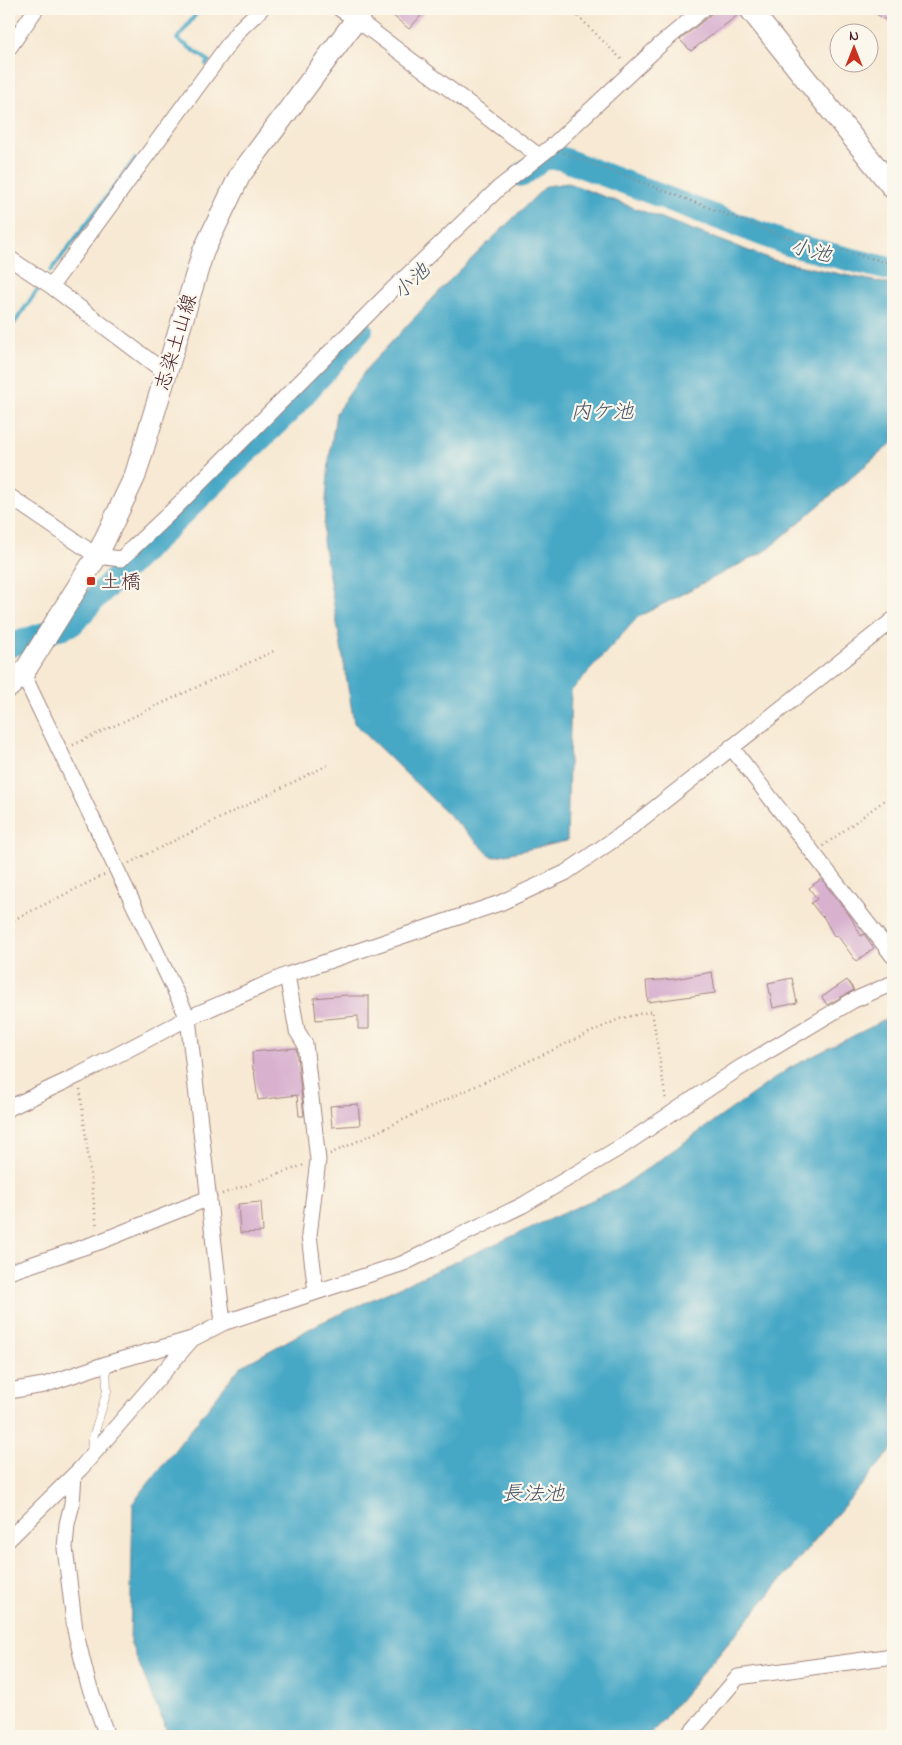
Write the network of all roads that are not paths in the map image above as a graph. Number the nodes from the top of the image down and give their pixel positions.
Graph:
1 (36, 9) edge
2 (261, 9) edge
3 (703, 9) edge
4 (750, 9) edge
5 (353, 12) edge
6 (9, 48) edge
7 (545, 152) junction
8 (893, 188) edge
9 (9, 258) edge
10 (51, 286) junction
11 (166, 373) junction
12 (9, 496) edge
13 (97, 556) junction
14 (893, 620) edge
15 (16, 680) edge
16 (731, 747) junction
17 (893, 956) edge
18 (287, 975) junction
19 (893, 983) edge
20 (188, 1018) junction
21 (9, 1108) edge
22 (209, 1198) junction
23 (9, 1272) edge
24 (316, 1292) junction
25 (223, 1323) junction
26 (192, 1339) junction
27 (106, 1364) junction
28 (9, 1392) edge
29 (91, 1456) junction
30 (74, 1475) junction
31 (9, 1539) edge
32 (893, 1656) edge
33 (107, 1736) edge
34 (688, 1736) edge

1 - 6 street
2 - 10 street
3 - 7 street
4 - 8 main road
5 - 7 street
5 - 11 main road, 志染土山線
7 - 13 street
9 - 10 street
10 - 11 street
11 - 13 main road, 志染土山線
12 - 13 street
13 - 15 main road, 志染土山線
14 - 16 street
15 - 20 street
16 - 17 street
16 - 18 street
18 - 20 street
18 - 24 street
19 - 24 street
20 - 21 street
20 - 22 street
22 - 23 street
22 - 25 street
24 - 25 street
25 - 26 street
26 - 27 street
26 - 29 street
27 - 28 street
27 - 29 lane
29 - 30 street
30 - 31 street
30 - 33 street
32 - 34 street

